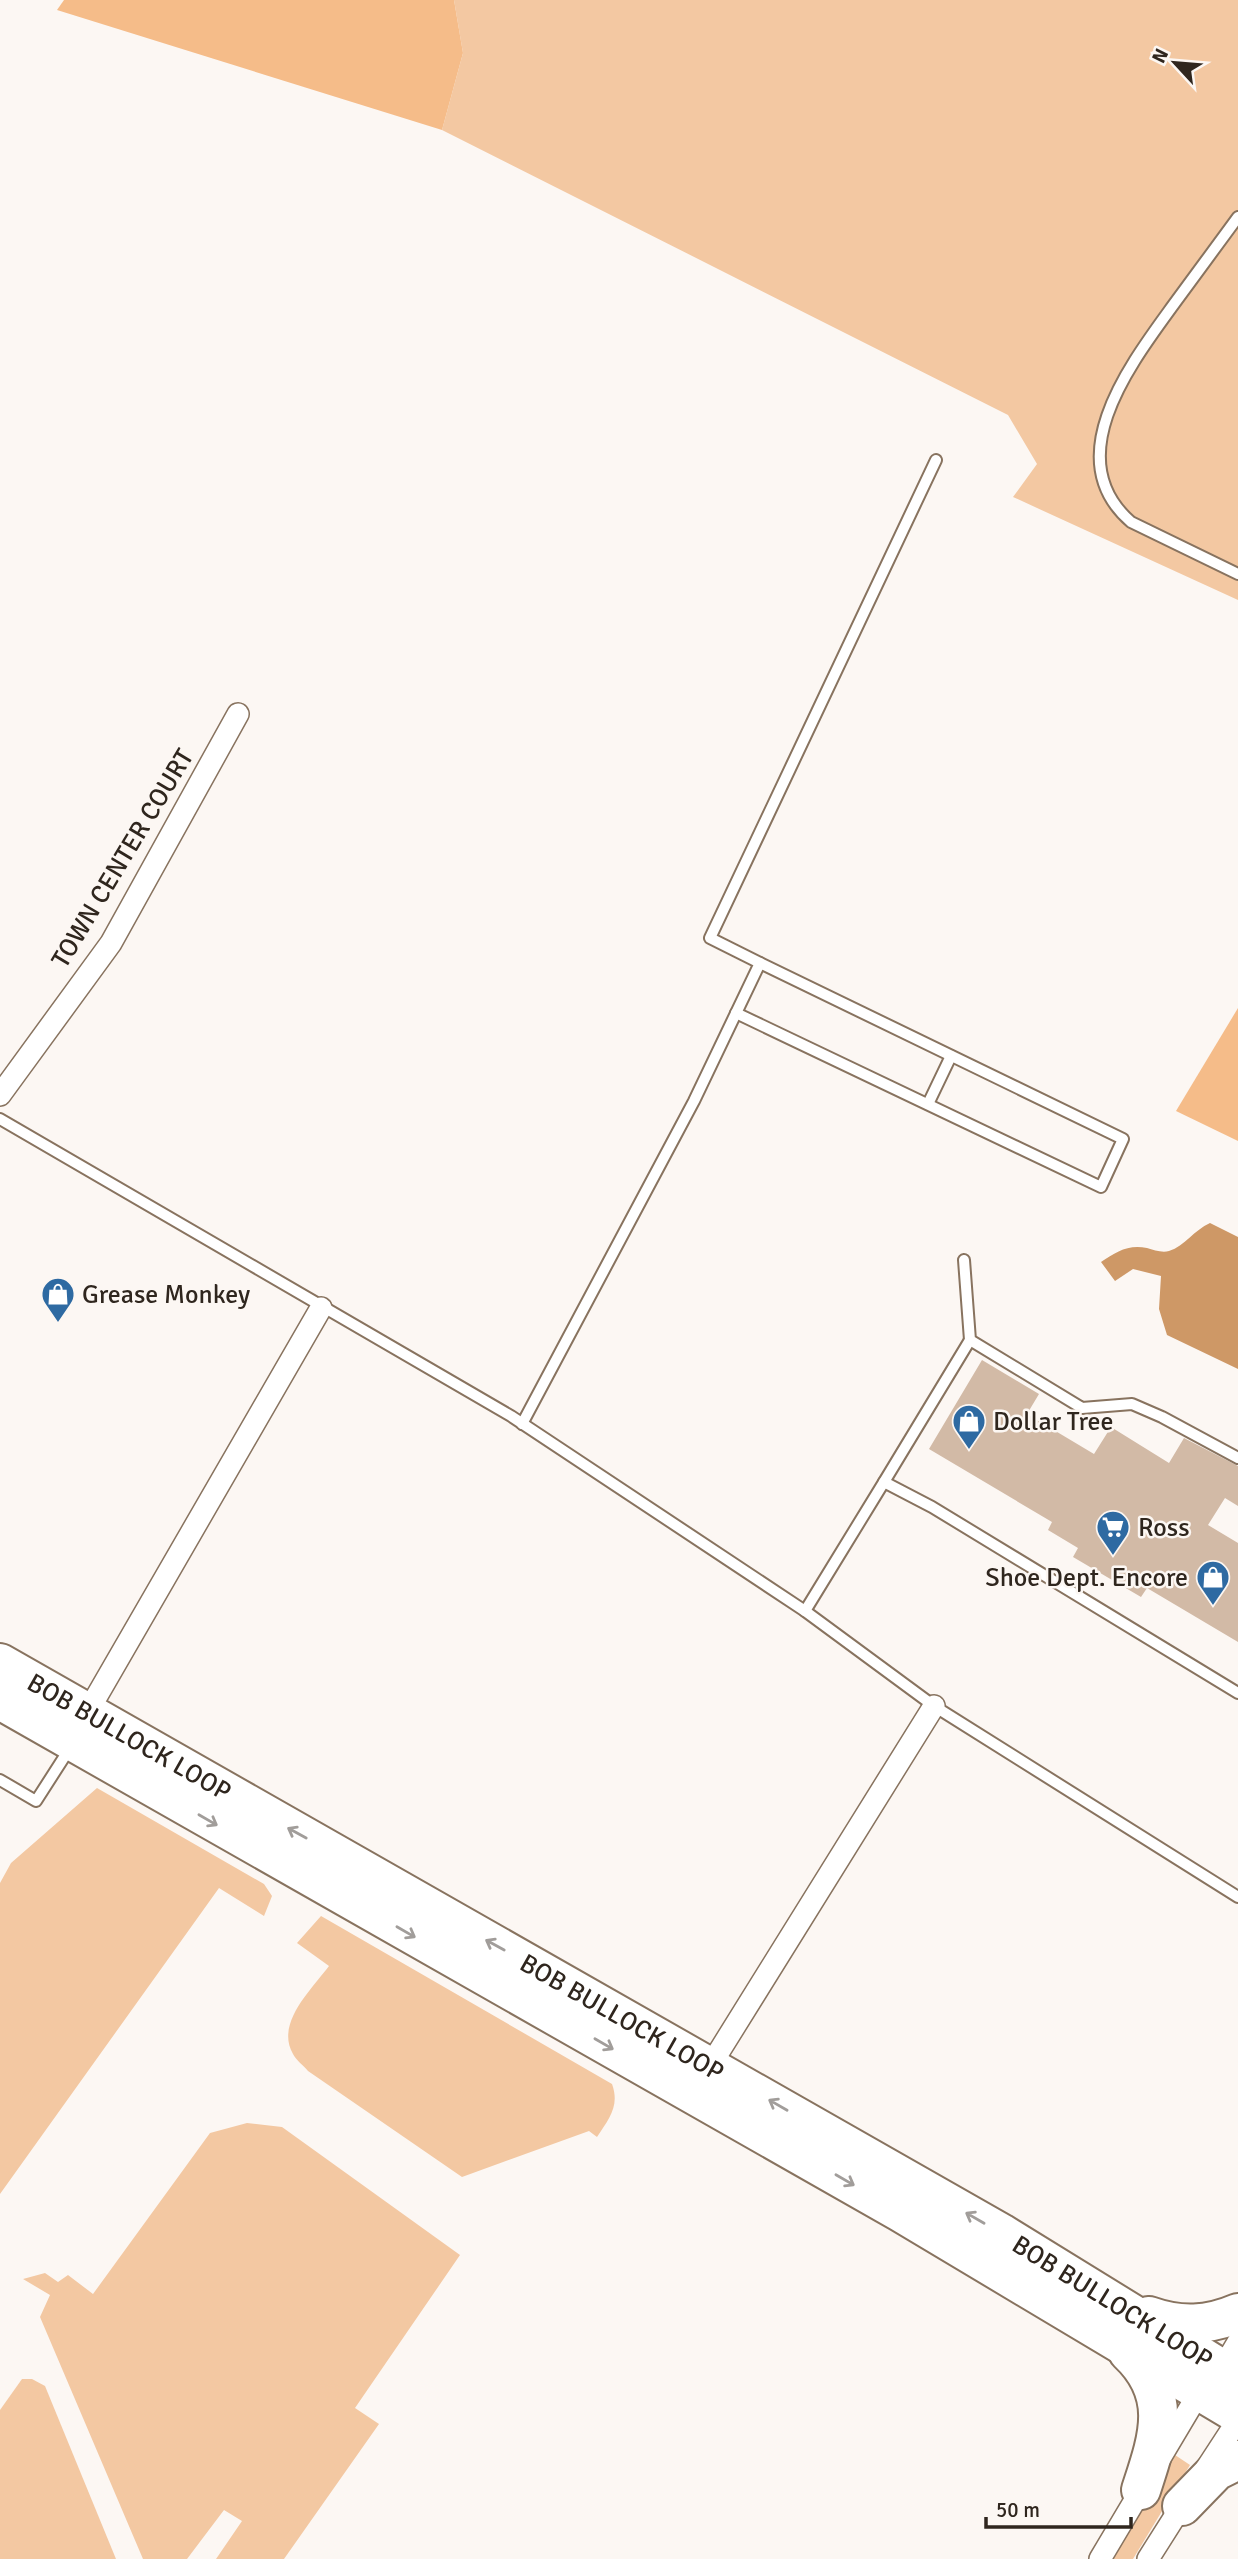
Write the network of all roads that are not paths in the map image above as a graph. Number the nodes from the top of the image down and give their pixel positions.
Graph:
1 (1238, 217) edge
2 (936, 460) dead end
3 (1238, 574) edge
4 (238, 714) dead end
5 (760, 962) junction
6 (736, 1013) junction
7 (951, 1056) junction
8 (0, 1095) edge
9 (928, 1104) junction
10 (0, 1119) edge
11 (964, 1261) dead end
12 (321, 1308) junction
13 (970, 1340) junction
14 (522, 1424) junction
15 (1238, 1458) edge
16 (884, 1482) junction
17 (805, 1611) junction
18 (0, 1663) edge
19 (0, 1684) edge
20 (1238, 1693) edge
21 (0, 1700) edge
22 (934, 1706) junction
23 (80, 1728) junction
24 (0, 1780) edge
25 (1238, 1897) edge
26 (710, 2066) junction
27 (1238, 2313) edge
28 (1116, 2322) junction
29 (1225, 2370) edge
30 (1238, 2414) edge
31 (1238, 2420) edge
32 (1238, 2460) edge
33 (1141, 2490) junction
34 (1182, 2506) junction
35 (1100, 2559) edge
36 (1148, 2559) edge

1 - 3 lane
2 - 5 lane
4 - 8 street, TOWN CENTER COURT
5 - 6 lane
5 - 7 lane
6 - 9 lane
6 - 14 lane
7 - 9 lane
7 - 9 lane
10 - 12 lane
11 - 13 lane
12 - 14 lane
12 - 23 street
13 - 15 lane
13 - 16 lane
14 - 17 lane
16 - 17 lane
16 - 20 lane
17 - 22 lane
18 - 23 highway, BOB BULLOCK LOOP
19 - 23 highway, BOB BULLOCK LOOP
21 - 23 highway, BOB BULLOCK LOOP
22 - 25 lane
22 - 26 street
23 - 24 lane
26 -> 23 highway, BOB BULLOCK LOOP
23 -> 28 highway, BOB BULLOCK LOOP
28 -> 26 highway, BOB BULLOCK LOOP
27 - 28 highway
28 - 29 highway, BOB BULLOCK LOOP
28 - 33 highway
29 - 30 highway, BOB BULLOCK LOOP
29 - 33 street
31 - 34 street
32 - 34 highway
33 - 35 street
34 - 36 street

